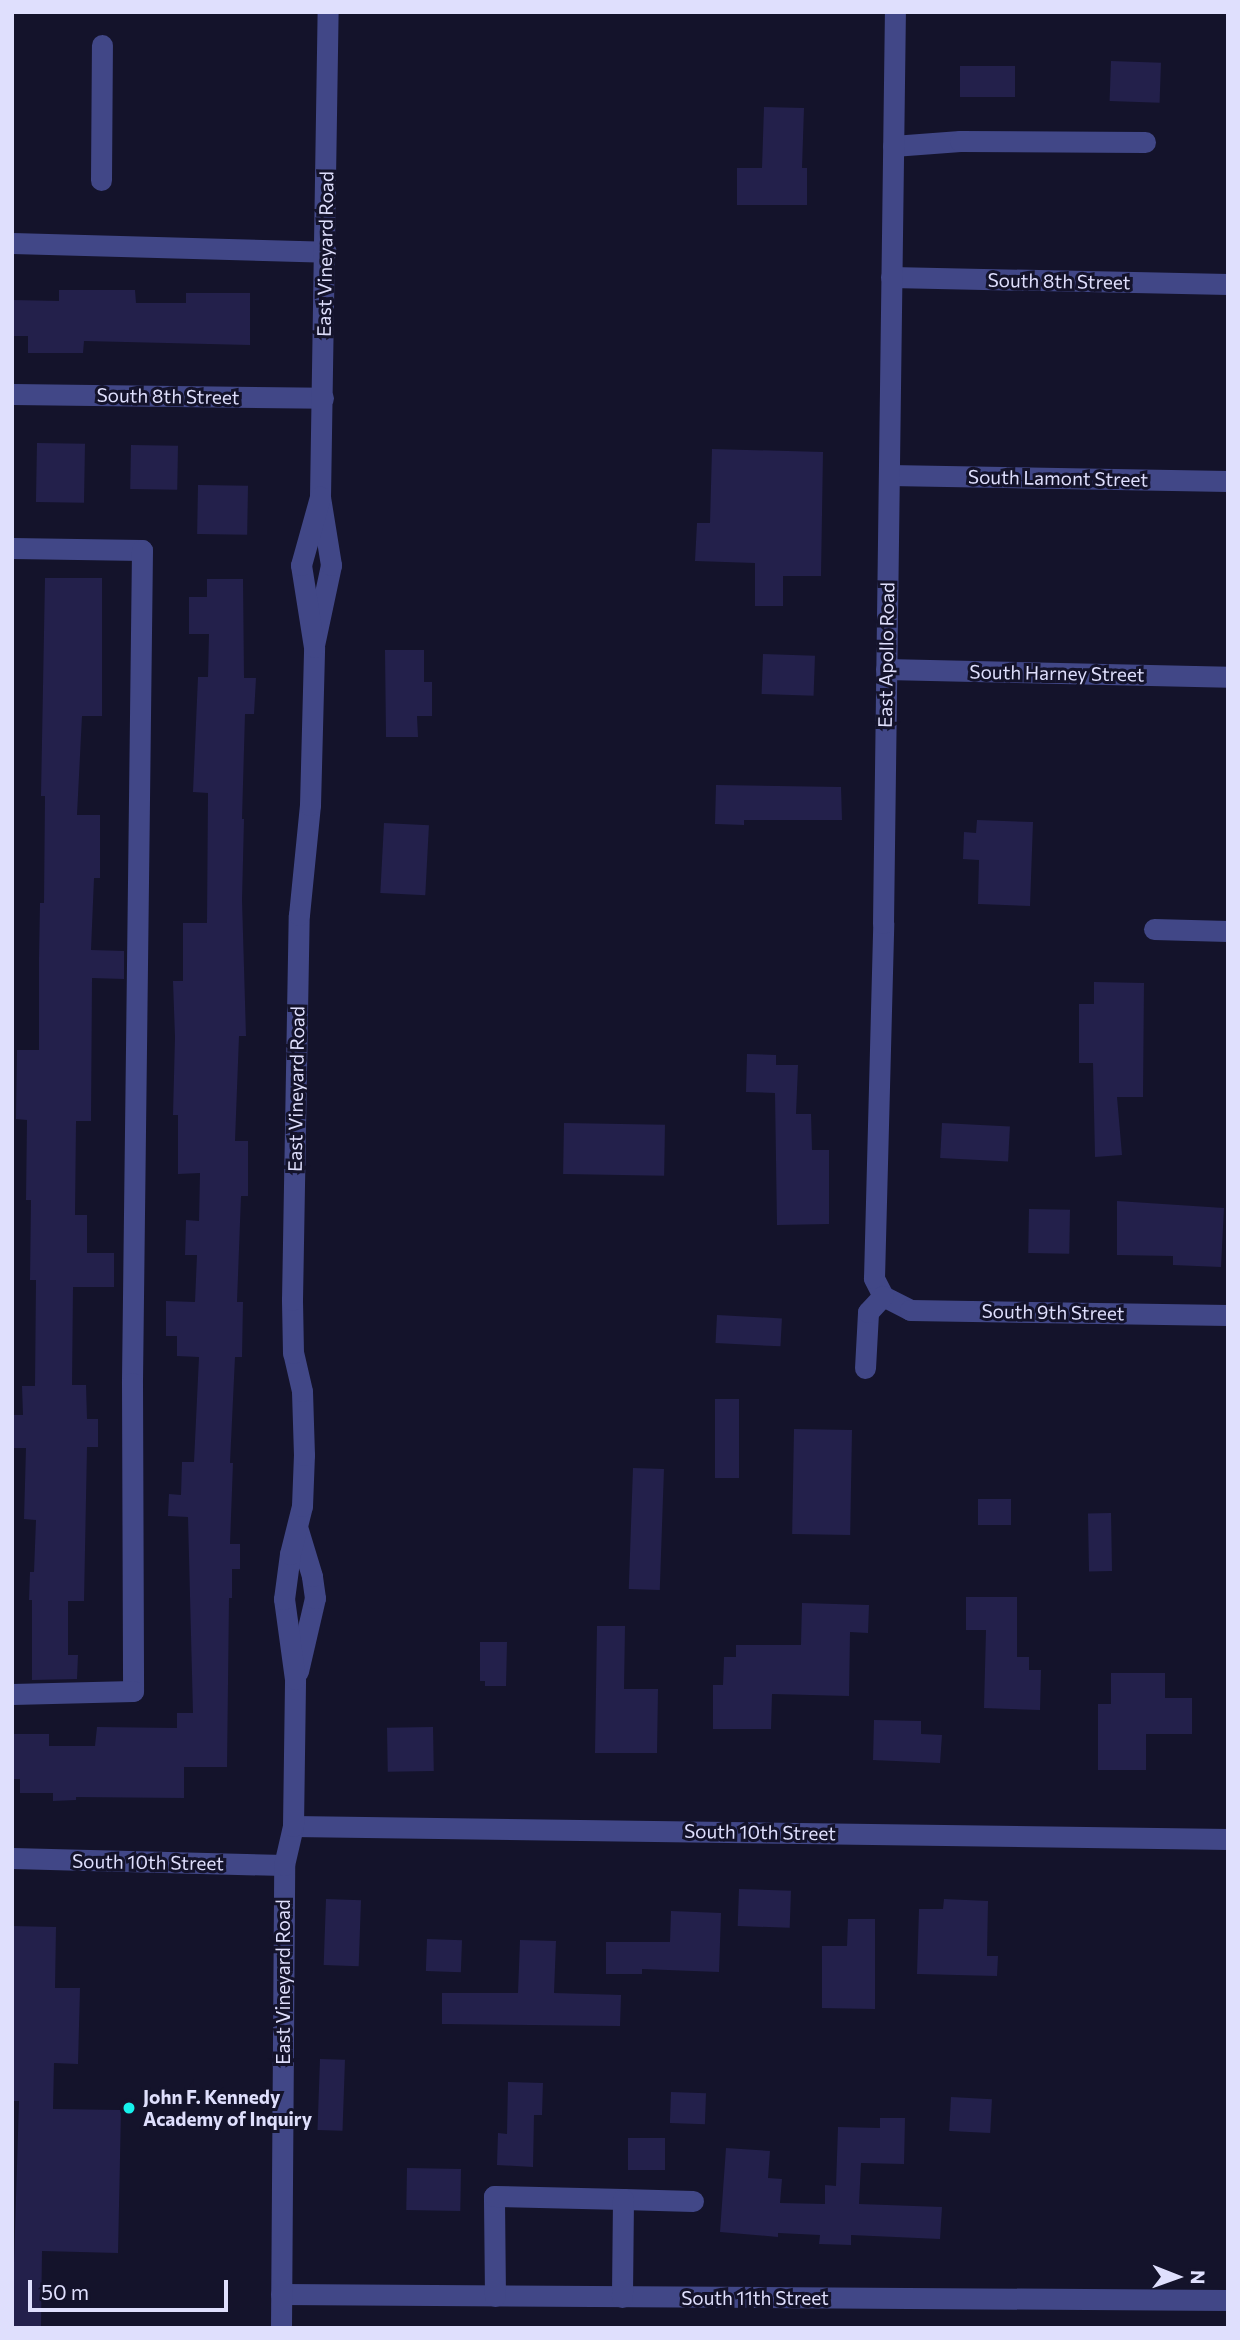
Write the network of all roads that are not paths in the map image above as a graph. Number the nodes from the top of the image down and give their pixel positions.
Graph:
1 (328, 12) edge
2 (895, 12) edge
3 (102, 45) dead end
4 (1145, 142) dead end
5 (893, 146) junction
6 (101, 180) dead end
7 (12, 243) edge
8 (326, 252) junction
9 (891, 277) junction
10 (1228, 284) edge
11 (12, 394) edge
12 (323, 398) junction
13 (889, 475) junction
14 (1228, 481) edge
15 (320, 497) junction
16 (12, 548) edge
17 (314, 647) junction
18 (886, 670) junction
19 (1228, 677) edge
20 (1154, 929) dead end
21 (1228, 931) edge
22 (883, 1296) junction
23 (1228, 1315) edge
24 (865, 1368) dead end
25 (298, 1530) junction
26 (295, 1679) junction
27 (12, 1694) edge
28 (293, 1826) junction
29 (1228, 1839) edge
30 (12, 1858) edge
31 (284, 1865) junction
32 (623, 2199) junction
33 (693, 2201) dead end
34 (282, 2294) junction
35 (495, 2296) junction
36 (622, 2297) junction
37 (1228, 2300) edge
38 (281, 2328) edge

1 - 8 street, East Vineyard Road
2 - 5 street, East Apollo Road
3 - 6 street
4 - 5 street
5 - 9 street, East Apollo Road
7 - 8 street
8 - 12 street, East Vineyard Road
9 - 10 street, South 8th Street
9 - 13 street, East Apollo Road
11 - 12 street, South 8th Street
12 - 15 street, East Vineyard Road
13 - 14 street, South Lamont Street
13 - 18 street, East Apollo Road
15 - 17 street, East Vineyard Road
15 - 17 street, East Vineyard Road
16 - 27 street
17 - 25 street, East Vineyard Road
18 - 19 street, South Harney Street
18 - 22 street, East Apollo Road
20 - 21 street
22 - 23 street, South 9th Street
22 - 24 street
25 - 26 street, East Vineyard Road
25 - 26 street, East Vineyard Road
26 - 28 street, East Vineyard Road
28 - 29 street, South 10th Street
28 - 31 street, East Vineyard Road
30 - 31 street, South 10th Street
31 - 34 street, East Vineyard Road
32 - 33 street
32 - 35 street
32 - 36 street
34 - 35 street, South 11th Street
34 - 38 street, East Vineyard Road
35 - 36 street, South 11th Street
36 - 37 street, South 11th Street

